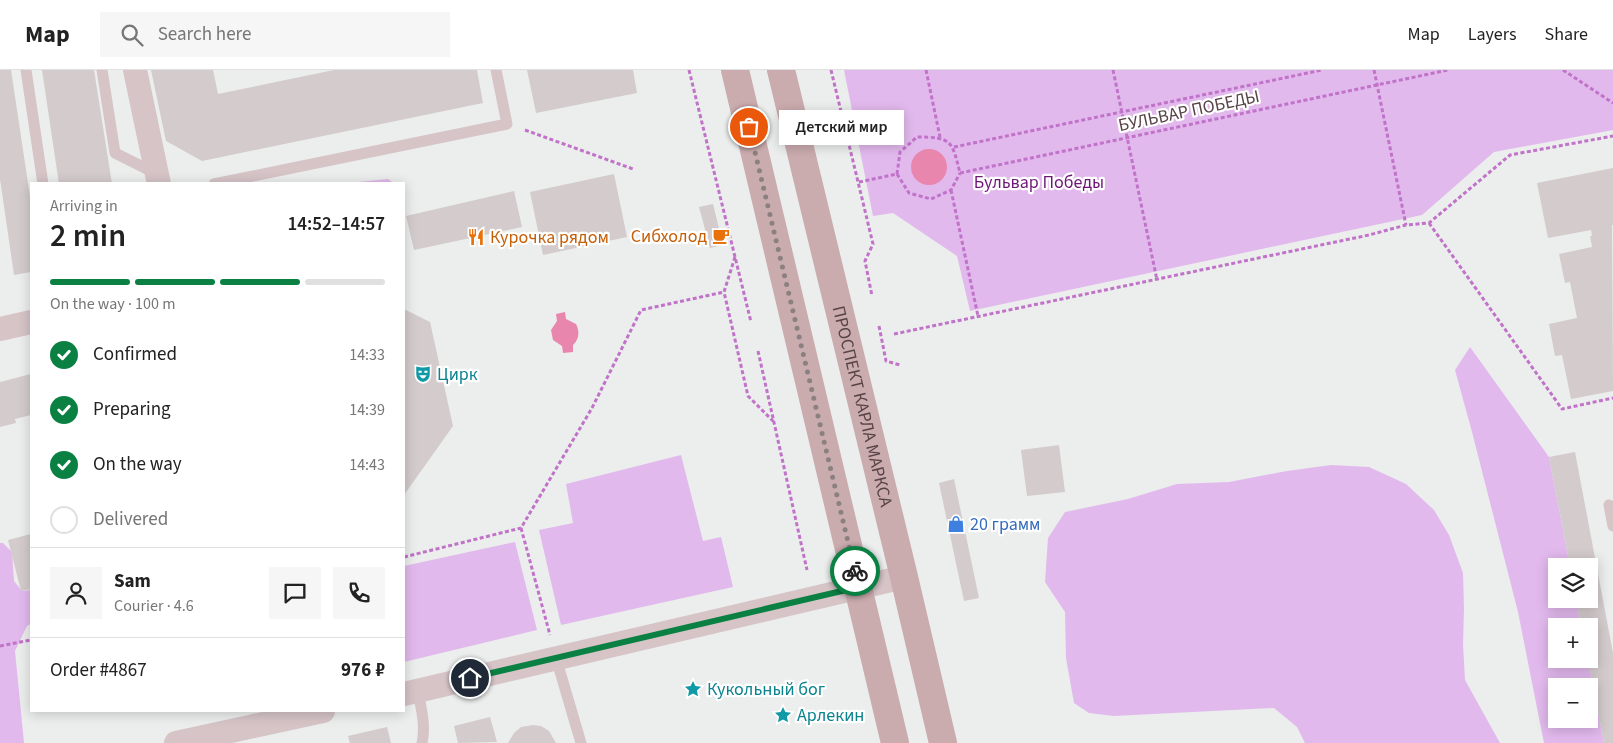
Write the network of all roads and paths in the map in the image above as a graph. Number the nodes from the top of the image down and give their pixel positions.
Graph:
1 (26, 70) edge
2 (102, 70) edge
3 (135, 70) edge
4 (496, 70) edge
5 (689, 70) edge
6 (735, 70) edge
7 (781, 70) edge
8 (831, 70) edge
9 (926, 70) edge
10 (1112, 70) edge
11 (1322, 70) edge
12 (1374, 70) edge
13 (1448, 70) edge
14 (1563, 70) edge
15 (1377, 85) junction
16 (1613, 103) edge
17 (1121, 112) junction
18 (507, 124) junction
19 (1613, 136) edge
20 (940, 137) junction
21 (1127, 138) junction
22 (954, 148) junction
23 (633, 169) dead end
24 (960, 173) junction
25 (897, 174) junction
26 (158, 179) edge
27 (43, 182) edge
28 (224, 182) edge
29 (858, 182) junction
30 (951, 190) junction
31 (1429, 223) junction
32 (1406, 225) junction
33 (735, 256) junction
34 (1157, 280) junction
35 (724, 292) junction
36 (872, 296) dead end
37 (978, 316) junction
38 (30, 322) edge
39 (751, 322) dead end
40 (879, 326) dead end
41 (0, 329) edge
42 (894, 334) dead end
43 (758, 351) dead end
44 (900, 365) dead end
45 (1613, 398) edge
46 (774, 422) junction
47 (1609, 505) dead end
48 (1613, 526) edge
49 (521, 528) junction
50 (405, 557) edge
51 (807, 570) dead end
52 (904, 577) junction
53 (859, 587) junction
54 (30, 640) edge
55 (0, 646) edge
56 (556, 658) junction
57 (411, 692) edge
58 (319, 712) edge
59 (176, 743) edge
60 (422, 743) edge
61 (581, 743) edge
62 (895, 743) edge
63 (943, 743) edge

1 - 27 lane
2 - 26 lane
3 - 26 street
4 - 18 lane
5 - 33 path
6 - 53 main road
7 - 52 main road, ПРОСПЕКТ КАРЛА МАРКСА
8 - 29 path
9 - 20 path
10 - 17 path
11 - 17 path, БУЛЬВАР ПОБЕДЫ
12 - 15 path
13 - 15 path, БУЛЬВАР ПОБЕДЫ
14 - 16 path
15 - 21 path, БУЛЬВАР ПОБЕДЫ
15 - 32 path
17 - 21 path
17 - 22 path, БУЛЬВАР ПОБЕДЫ
18 - 23 path
18 - 28 lane
19 - 31 path
20 - 22 path
20 - 25 path
21 - 24 path, БУЛЬВАР ПОБЕДЫ
21 - 34 path
22 - 24 path
24 - 30 path
25 - 29 path
25 - 30 path
29 - 36 path
30 - 37 path
31 - 32 path
31 - 45 path
32 - 34 path
33 - 35 path
33 - 39 path
34 - 37 path
35 - 46 path
35 - 49 path
37 - 42 path
38 - 41 street
40 - 44 path
43 - 46 path
46 - 51 path
47 - 48 lane
49 - 50 path
49 - 56 path
52 - 53 street
52 - 63 main road, ПРОСПЕКТ КАРЛА МАРКСА
53 - 56 street
53 - 62 main road
54 - 55 path
56 - 57 street
56 - 61 lane
57 - 60 lane
58 - 59 street

